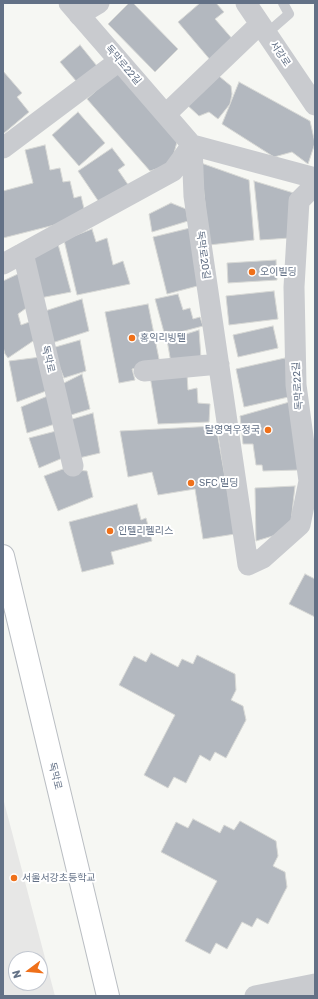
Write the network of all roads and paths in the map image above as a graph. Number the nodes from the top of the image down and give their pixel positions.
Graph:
1 (99, 3) edge
2 (246, 3) edge
3 (283, 3) edge
4 (74, 9) edge
5 (263, 28) junction
6 (119, 61) junction
7 (315, 105) edge
8 (166, 114) junction
9 (192, 144) junction
10 (3, 148) edge
11 (315, 178) edge
12 (315, 185) edge
13 (23, 253) junction
14 (3, 264) edge
15 (219, 364) junction
16 (144, 371) dead end
17 (73, 466) dead end
18 (3, 556) edge
19 (248, 565) joint
20 (315, 984) edge
21 (108, 996) edge
22 (255, 996) edge

1 - 4 street, 독막로22길
2 - 5 street, 서강로
3 - 5 lane
4 - 6 street, 독막로22길
5 - 7 street, 서강로
5 - 8 street
6 - 8 street, 독막로22길
6 - 10 street
8 - 9 street, 독막로22길
9 - 11 street
9 - 13 street
9 - 15 street, 독막로20길
12 - 19 street, 독막로22길
13 - 14 street
13 - 17 street, 독막로
15 - 16 street
15 - 19 street, 독막로20길
18 - 21 main road, 독막로
20 - 22 street

